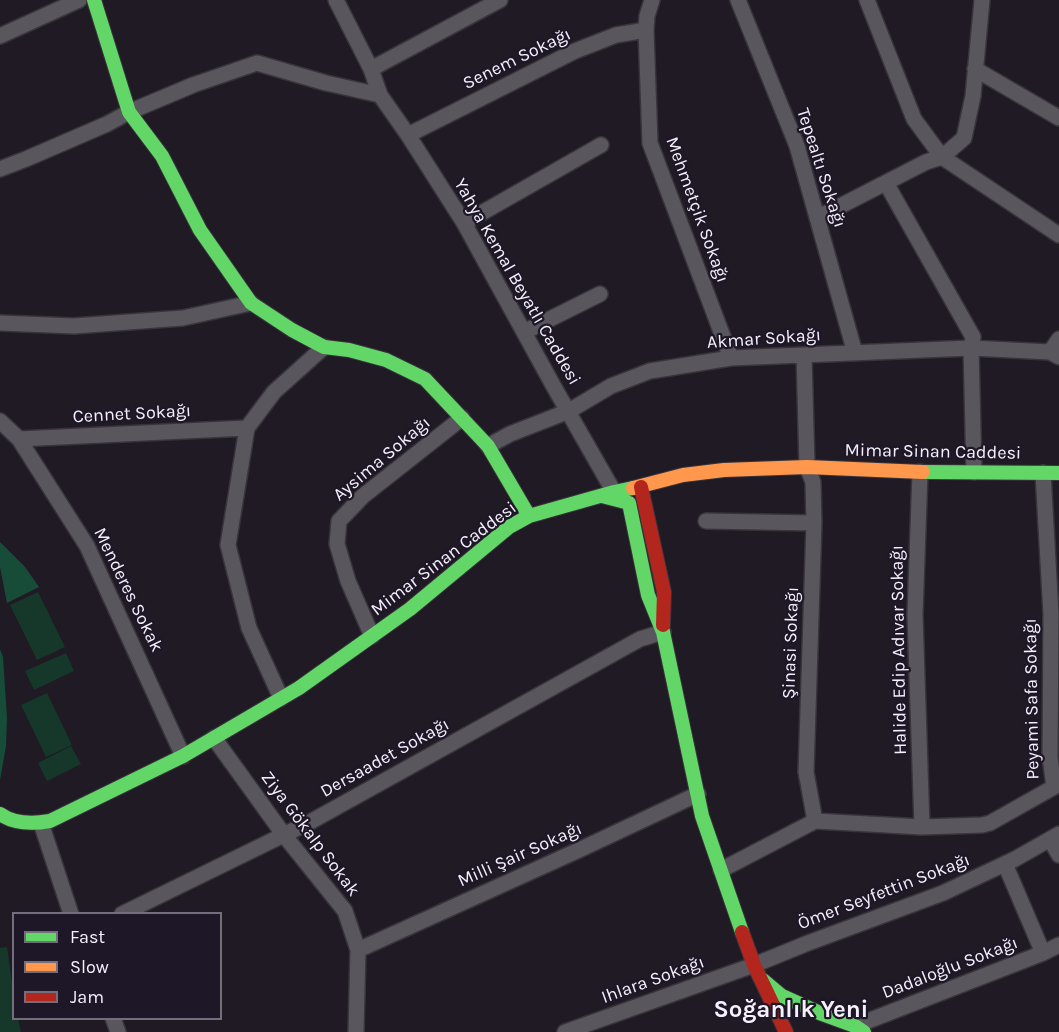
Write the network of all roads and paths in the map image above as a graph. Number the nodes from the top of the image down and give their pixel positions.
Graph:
1 (79, 0) edge
2 (94, 0) edge
3 (337, 0) edge
4 (500, 0) edge
5 (652, 0) edge
6 (738, 0) edge
7 (867, 0) edge
8 (982, 0) edge
9 (646, 30) junction
10 (0, 36) edge
11 (371, 69) junction
12 (975, 69) junction
13 (380, 95) junction
14 (129, 112) junction
15 (1059, 118) edge
16 (408, 135) junction
17 (601, 145) dead end
18 (942, 157) junction
19 (0, 169) edge
20 (886, 183) junction
21 (817, 218) junction
22 (465, 223) junction
23 (1059, 235) edge
24 (600, 294) dead end
25 (251, 303) junction
26 (0, 323) edge
27 (524, 332) junction
28 (1059, 339) edge
29 (324, 347) junction
30 (971, 348) junction
31 (855, 353) junction
32 (804, 355) junction
33 (1054, 355) edge
34 (730, 358) junction
35 (569, 411) junction
36 (462, 418) junction
37 (0, 421) edge
38 (247, 428) junction
39 (19, 440) junction
40 (488, 446) junction
41 (807, 467) junction
42 (920, 472) junction
43 (974, 472) junction
44 (1051, 473) edge
45 (641, 487) junction
46 (608, 494) junction
47 (529, 516) junction
48 (706, 521) dead end
49 (814, 523) junction
50 (1055, 631) edge
51 (663, 632) junction
52 (372, 636) junction
53 (281, 698) junction
54 (214, 738) junction
55 (183, 756) junction
56 (1057, 791) edge
57 (699, 794) junction
58 (2, 818) edge
59 (815, 821) junction
60 (41, 823) junction
61 (922, 827) junction
62 (284, 835) junction
63 (1055, 836) edge
64 (1059, 855) edge
65 (1005, 864) junction
66 (721, 870) junction
67 (70, 912) edge
68 (126, 912) edge
69 (1059, 945) edge
70 (358, 950) junction
71 (1043, 953) junction
72 (754, 965) junction
73 (762, 980) junction
74 (822, 1014) junction
75 (860, 1029) edge
76 (795, 1030) edge
77 (356, 1032) edge
78 (565, 1032) edge

1 - 10 street
2 - 14 street
3 - 11 street, Yahya Kemal Beyatlı Caddesi
4 - 11 street
5 - 9 street, Mehmetçik Sokağı
6 - 21 street, Tepealtı Sokağı
7 - 18 street
8 - 12 street
9 - 16 street, Senem Sokağı
9 - 34 street, Mehmetçik Sokağı
11 - 13 street, Yahya Kemal Beyatlı Caddesi
12 - 15 street
12 - 18 street
13 - 14 street
13 - 16 street, Yahya Kemal Beyatlı Caddesi
14 - 19 street
14 - 25 street
16 - 22 street, Yahya Kemal Beyatlı Caddesi
17 - 22 street
18 - 20 street
18 - 23 street
20 - 21 street
20 - 30 street
21 - 31 street, Tepealtı Sokağı
22 - 27 street, Yahya Kemal Beyatlı Caddesi
24 - 27 street
25 - 26 street
25 - 29 street
27 - 35 street, Yahya Kemal Beyatlı Caddesi
28 - 33 street
29 - 36 street
29 - 38 street
30 - 31 street, Akmar Sokağı
30 - 33 street, Akmar Sokağı
30 - 43 street
31 - 32 street, Akmar Sokağı
32 - 34 street, Akmar Sokağı
32 - 41 street, Şinasi Sokağı
34 - 35 street, Akmar Sokağı
35 - 40 street, Akmar Sokağı
35 - 46 street, Yahya Kemal Beyatlı Caddesi
36 - 40 street
36 - 52 street, Aysima Sokağı
37 - 39 street, Menderes Sokak
38 - 39 street, Cennet Sokağı
38 - 53 street
39 - 55 street, Menderes Sokak
40 - 47 street
41 - 42 street, Mimar Sinan Caddesi
41 - 45 street, Mimar Sinan Caddesi
41 - 49 street, Şinasi Sokağı
42 - 43 street, Mimar Sinan Caddesi
42 - 61 street, Halide Edip Adıvar Sokağı
43 - 44 street, Mimar Sinan Caddesi
44 - 50 street, Peyami Safa Sokağı
45 - 46 street, Mimar Sinan Caddesi
45 - 51 street
46 - 47 street, Mimar Sinan Caddesi
46 - 51 street
47 - 52 street, Mimar Sinan Caddesi
48 - 49 street
49 - 59 street, Şinasi Sokağı
50 - 56 street, Peyami Safa Sokağı
51 - 57 street
51 - 62 street, Dersaadet Sokağı
52 - 53 street, Mimar Sinan Caddesi
53 - 54 street, Mimar Sinan Caddesi
54 - 55 street, Mimar Sinan Caddesi
54 - 62 street, Ziya Gökalp Sokak
55 - 60 street, Mimar Sinan Caddesi
56 - 61 street, Peyami Safa Sokağı
57 - 66 street
57 - 70 street, Milli Şair Sokağı
58 - 60 street, Mimar Sinan Caddesi
59 - 61 street, Peyami Safa Sokağı
59 - 66 street
60 - 67 street
62 - 68 street, Dersaadet Sokağı
62 - 70 street, Ziya Gökalp Sokak
63 - 64 street
63 - 65 street, Ömer Seyfettin Sokağı
65 - 71 street
65 - 72 street, Ömer Seyfettin Sokağı
66 - 72 street
69 - 71 street, Dadaloğlu Sokağı
70 - 77 street, Ziya Gökalp Sokak
71 - 75 street, Dadaloğlu Sokağı
72 - 73 street
72 - 78 street, Ihlara Sokağı
73 - 74 street
73 - 76 street
74 - 75 street
74 - 76 street

